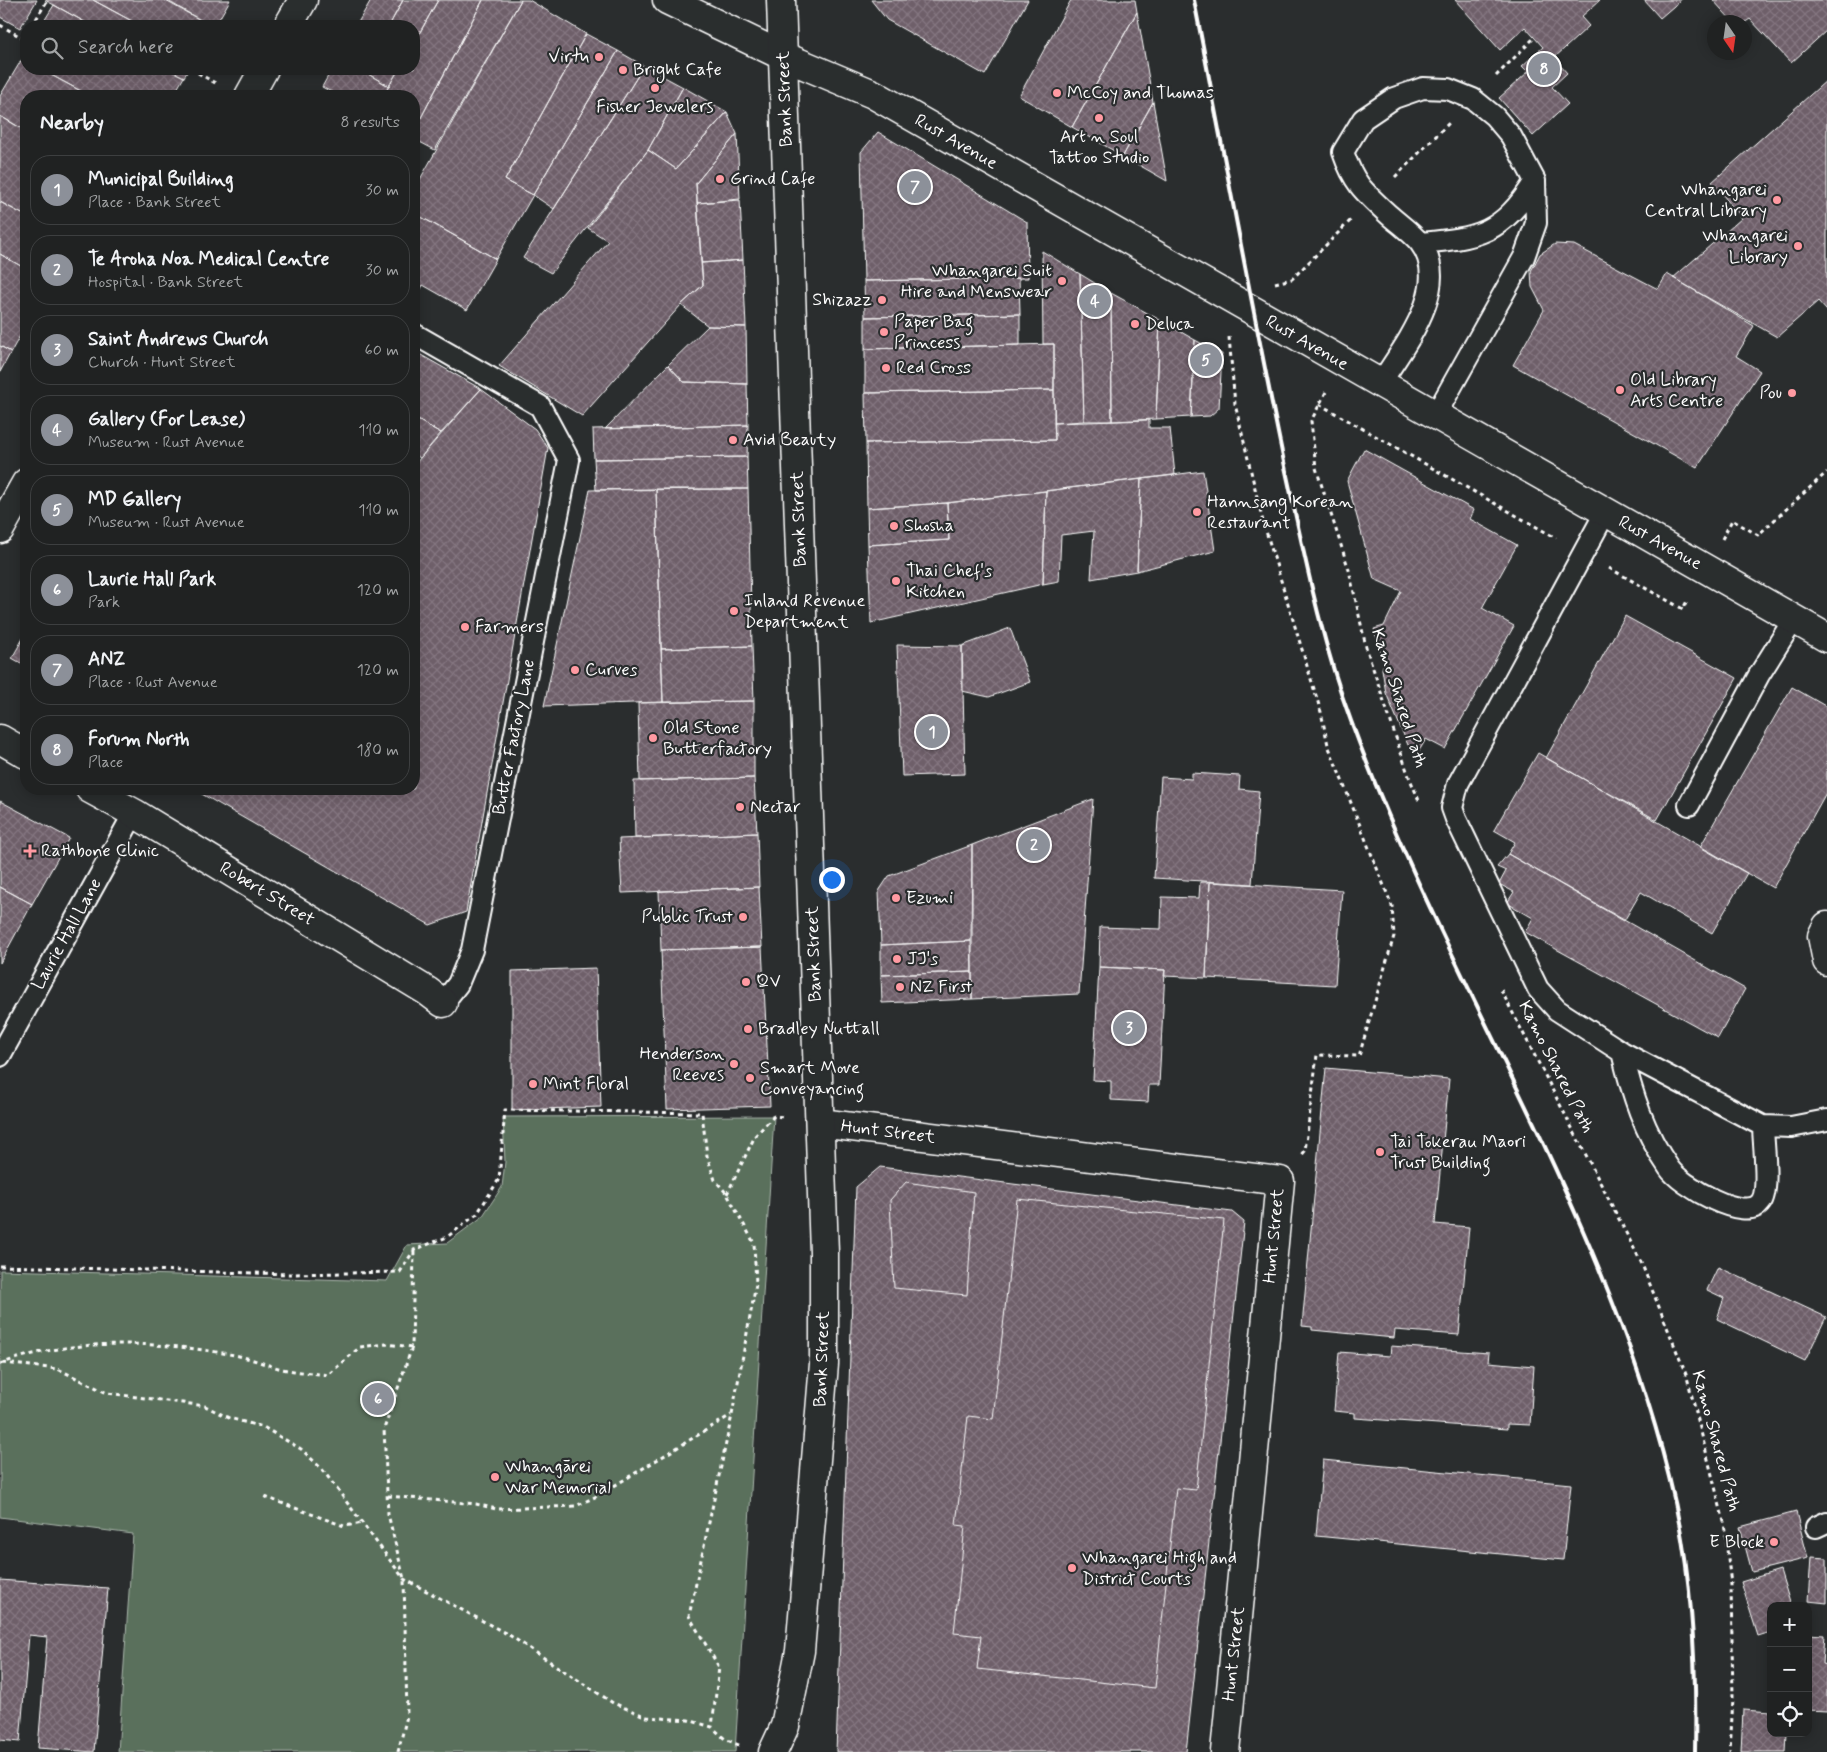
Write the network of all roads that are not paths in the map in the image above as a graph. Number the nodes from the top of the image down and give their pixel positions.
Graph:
1 (303, 0) edge
2 (667, 0) edge
3 (781, 0) edge
4 (291, 20) edge
5 (783, 56) junction
6 (261, 75) edge
7 (252, 90) edge
8 (1535, 181) junction
9 (1420, 242) junction
10 (420, 337) edge
11 (1380, 384) junction
12 (1435, 416) junction
13 (20, 494) edge
14 (1605, 513) junction
15 (0, 529) edge
16 (1794, 619) junction
17 (1827, 638) edge
18 (0, 739) edge
19 (20, 751) edge
20 (101, 795) edge
21 (1689, 805) dead end
22 (134, 813) junction
23 (1827, 926) edge
24 (1827, 961) edge
25 (443, 1004) joint
26 (1622, 1052) junction
27 (0, 1056) edge
28 (1827, 1120) edge
29 (820, 1123) junction
30 (1763, 1126) junction
31 (786, 1739) edge
32 (773, 1752) edge
33 (1225, 1752) edge

1 - 4 main road
2 - 5 main road, Rust Avenue
3 - 5 main road, Bank Street
5 - 11 main road, Rust Avenue
5 - 29 main road, Bank Street
6 - 7 main road
8 - 9 lane
8 - 9 lane
8 - 12 lane
9 - 11 lane
10 - 25 lane, Butter Factory Lane
11 - 12 main road, Rust Avenue
12 - 14 main road, Rust Avenue
13 - 15 main road
14 - 16 main road, Rust Avenue
14 - 26 lane
16 - 17 main road, Rust Avenue
16 - 21 lane
18 - 19 main road
20 - 22 main road, Robert Street
22 - 25 main road, Robert Street
22 - 27 lane, Laurie Hall Lane
23 - 24 main road
26 - 30 lane
26 - 30 lane
28 - 30 lane
29 - 31 main road, Bank Street
29 - 33 main road, Hunt Street
31 - 32 main road, Bank Street

